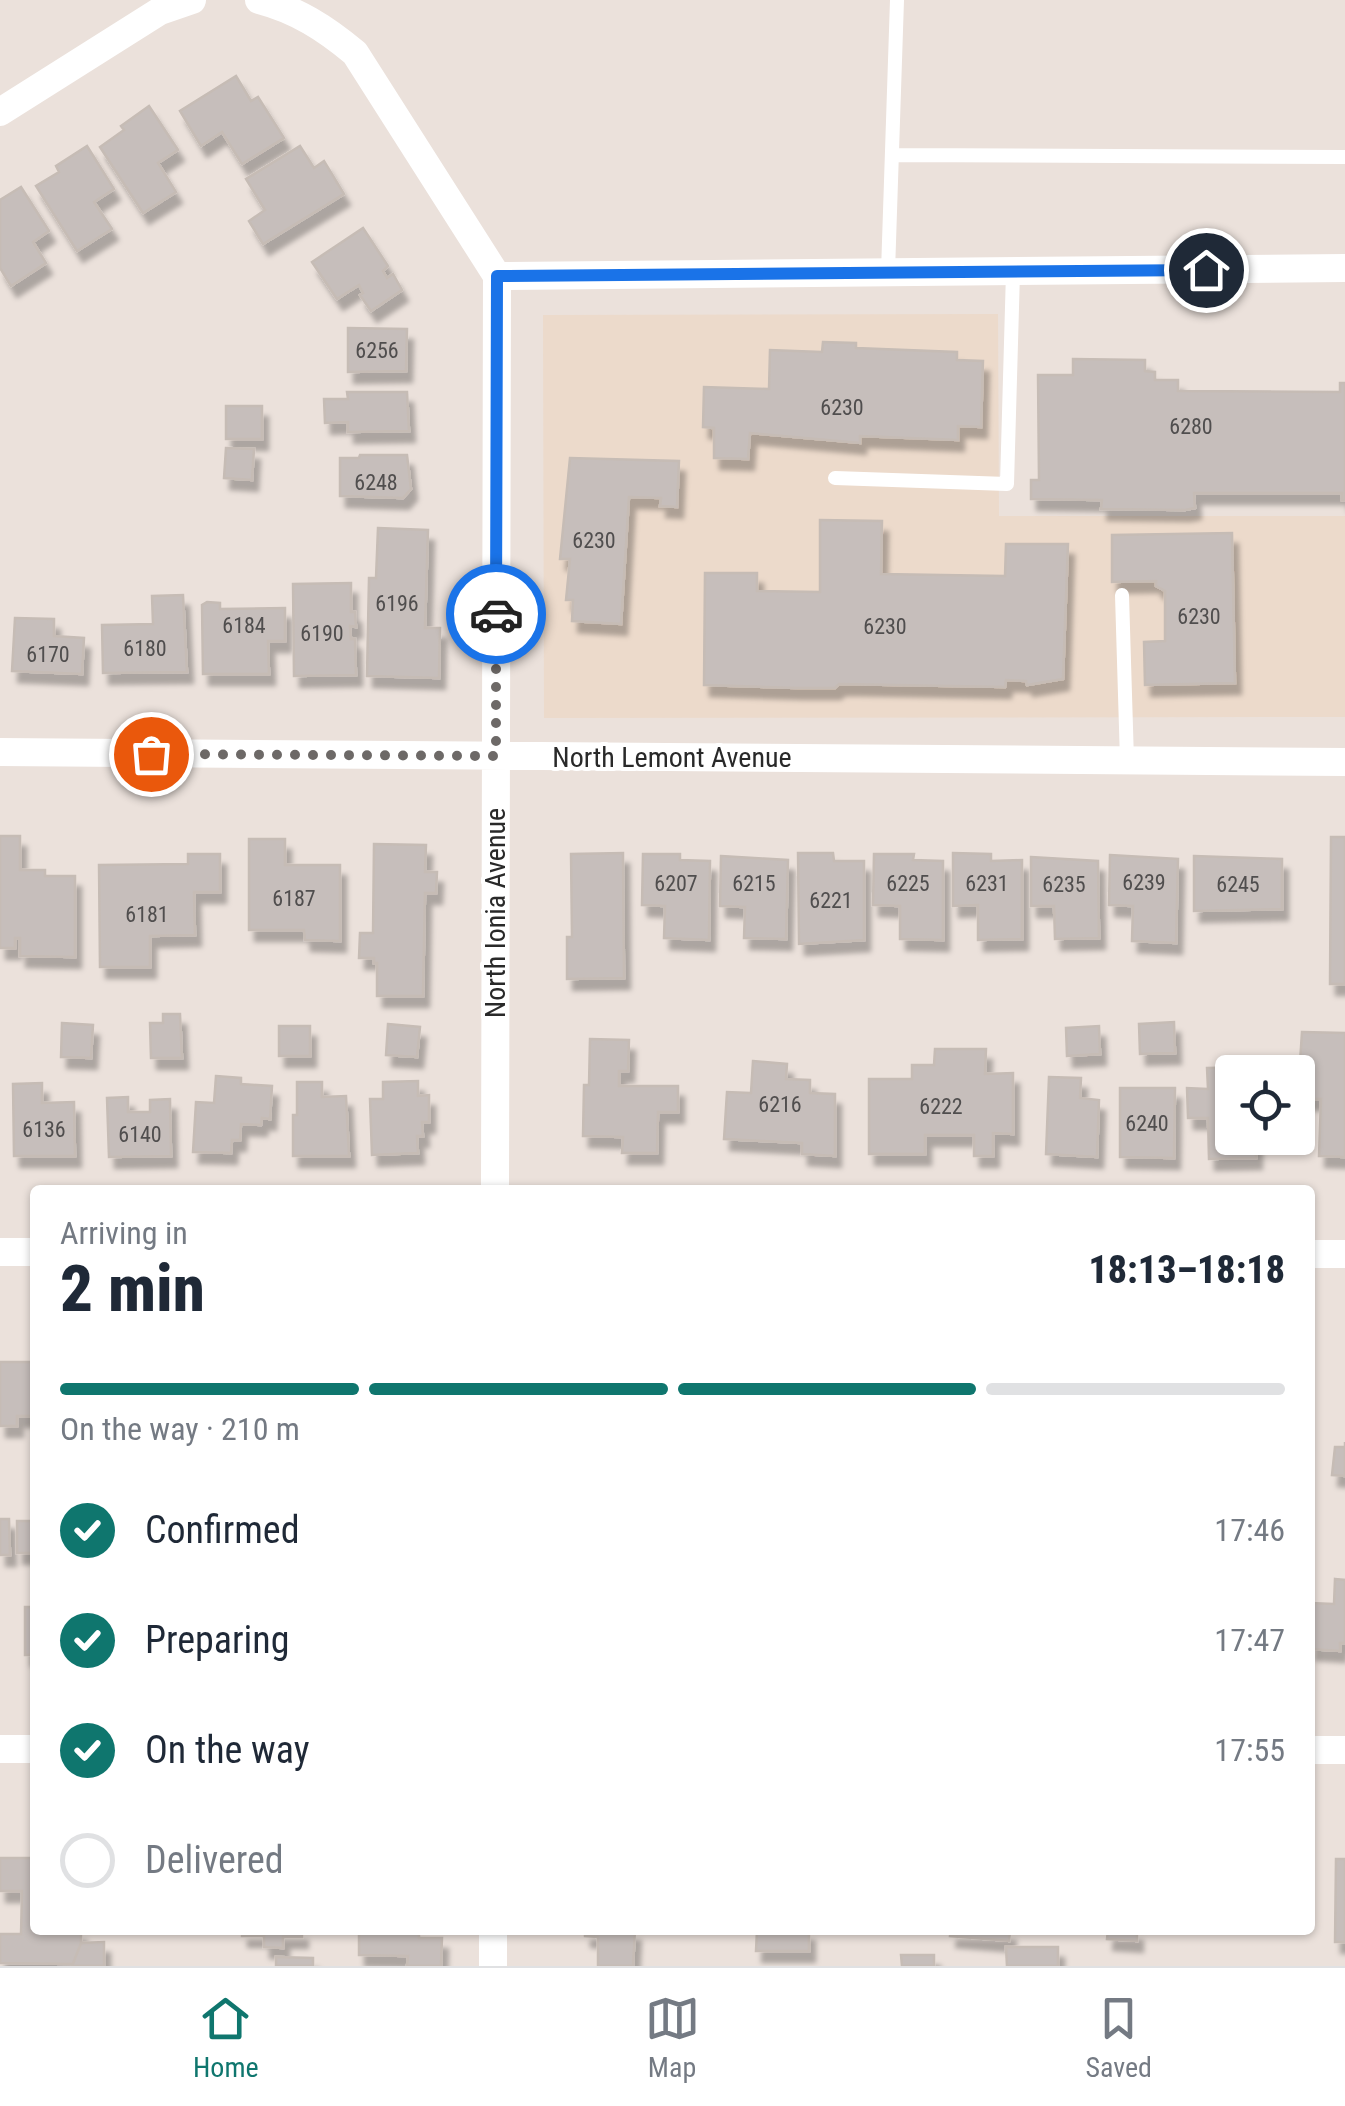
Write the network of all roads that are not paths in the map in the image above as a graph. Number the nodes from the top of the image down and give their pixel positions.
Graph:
1 (192, 0) edge
2 (259, 0) edge
3 (897, 0) edge
4 (0, 112) edge
5 (892, 155) junction
6 (1345, 157) edge
7 (1345, 268) edge
8 (888, 272) junction
9 (1013, 272) junction
10 (497, 276) junction
11 (836, 478) dead end
12 (1122, 595) dead end
13 (0, 752) edge
14 (496, 756) junction
15 (1127, 761) junction
16 (1345, 762) edge
17 (495, 1185) edge
18 (0, 1252) edge
19 (30, 1252) edge
20 (1315, 1254) edge
21 (1345, 1254) edge
22 (0, 1749) edge
23 (30, 1749) edge
24 (1315, 1750) edge
25 (1345, 1750) edge
26 (493, 1935) edge
27 (493, 1966) edge

1 - 4 street
2 - 10 street
3 - 5 lane
5 - 6 lane
5 - 8 lane
7 - 9 street
8 - 9 street
8 - 10 street
9 - 11 lane
10 - 14 street, North Ionia Avenue
12 - 15 lane
13 - 14 street, North Lemont Avenue
14 - 15 street, North Lemont Avenue
14 - 17 street, North Ionia Avenue
15 - 16 street, North Lemont Avenue
18 - 19 street
20 - 21 street
22 - 23 street
24 - 25 street
26 - 27 street

